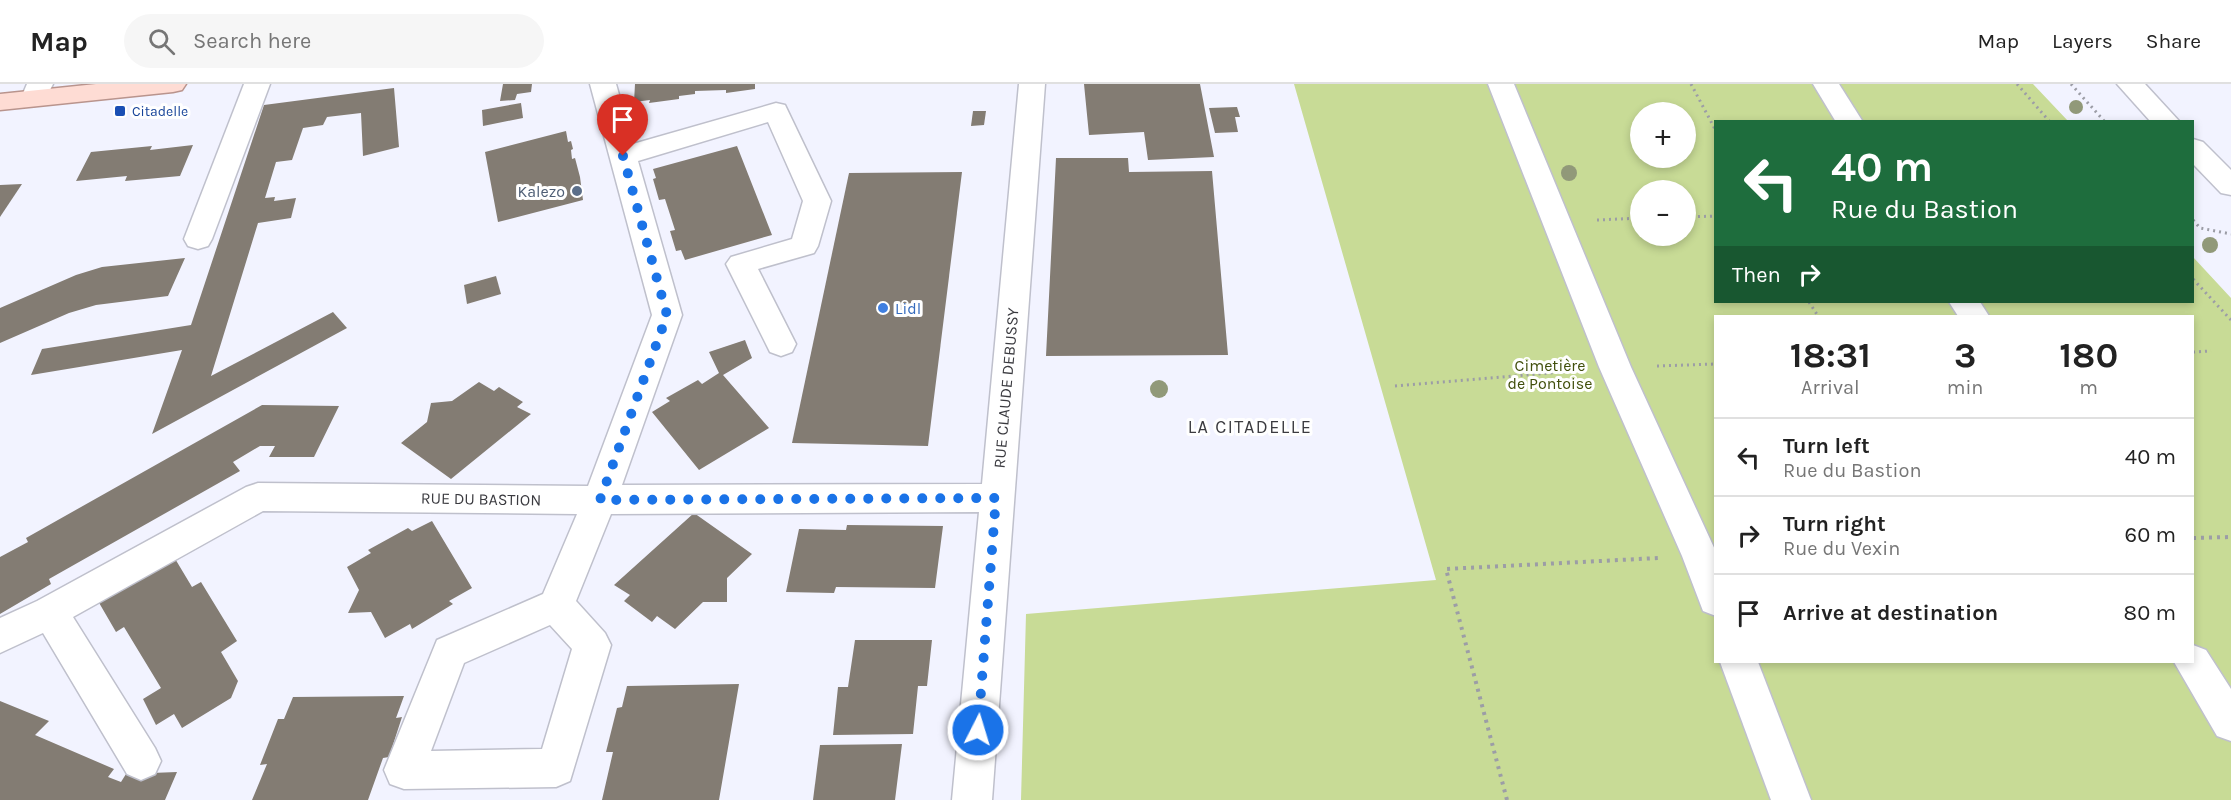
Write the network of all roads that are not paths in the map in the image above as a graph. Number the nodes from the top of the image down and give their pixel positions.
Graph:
1 (173, 84) edge
2 (257, 84) edge
3 (603, 84) edge
4 (1032, 84) edge
5 (1501, 84) edge
6 (1826, 84) edge
7 (2130, 84) edge
8 (37, 91) edge
9 (0, 102) edge
10 (1849, 120) edge
11 (2165, 120) edge
12 (2194, 149) edge
13 (623, 156) junction
14 (2231, 186) edge
15 (198, 238) dead end
16 (781, 344) dead end
17 (996, 498) junction
18 (600, 500) junction
19 (1714, 594) edge
20 (556, 605) junction
21 (50, 612) junction
22 (0, 636) edge
23 (1739, 663) edge
24 (2194, 663) edge
25 (2231, 723) edge
26 (141, 761) dead end
27 (972, 800) edge
28 (1791, 800) edge

1 - 8 main road
2 - 15 street
3 - 13 street
4 - 17 street, RUE CLAUDE DEBUSSY
5 - 19 street
6 - 10 street
7 - 11 street
8 - 9 main road
12 - 14 street
13 - 16 street
13 - 18 street
17 - 18 street, RUE DU BASTION
17 - 27 street, RUE CLAUDE DEBUSSY
18 - 20 street
18 - 21 street, RUE DU BASTION
20 - 20 street
21 - 22 street, RUE DU BASTION
21 - 26 street
23 - 28 street
24 - 25 street

